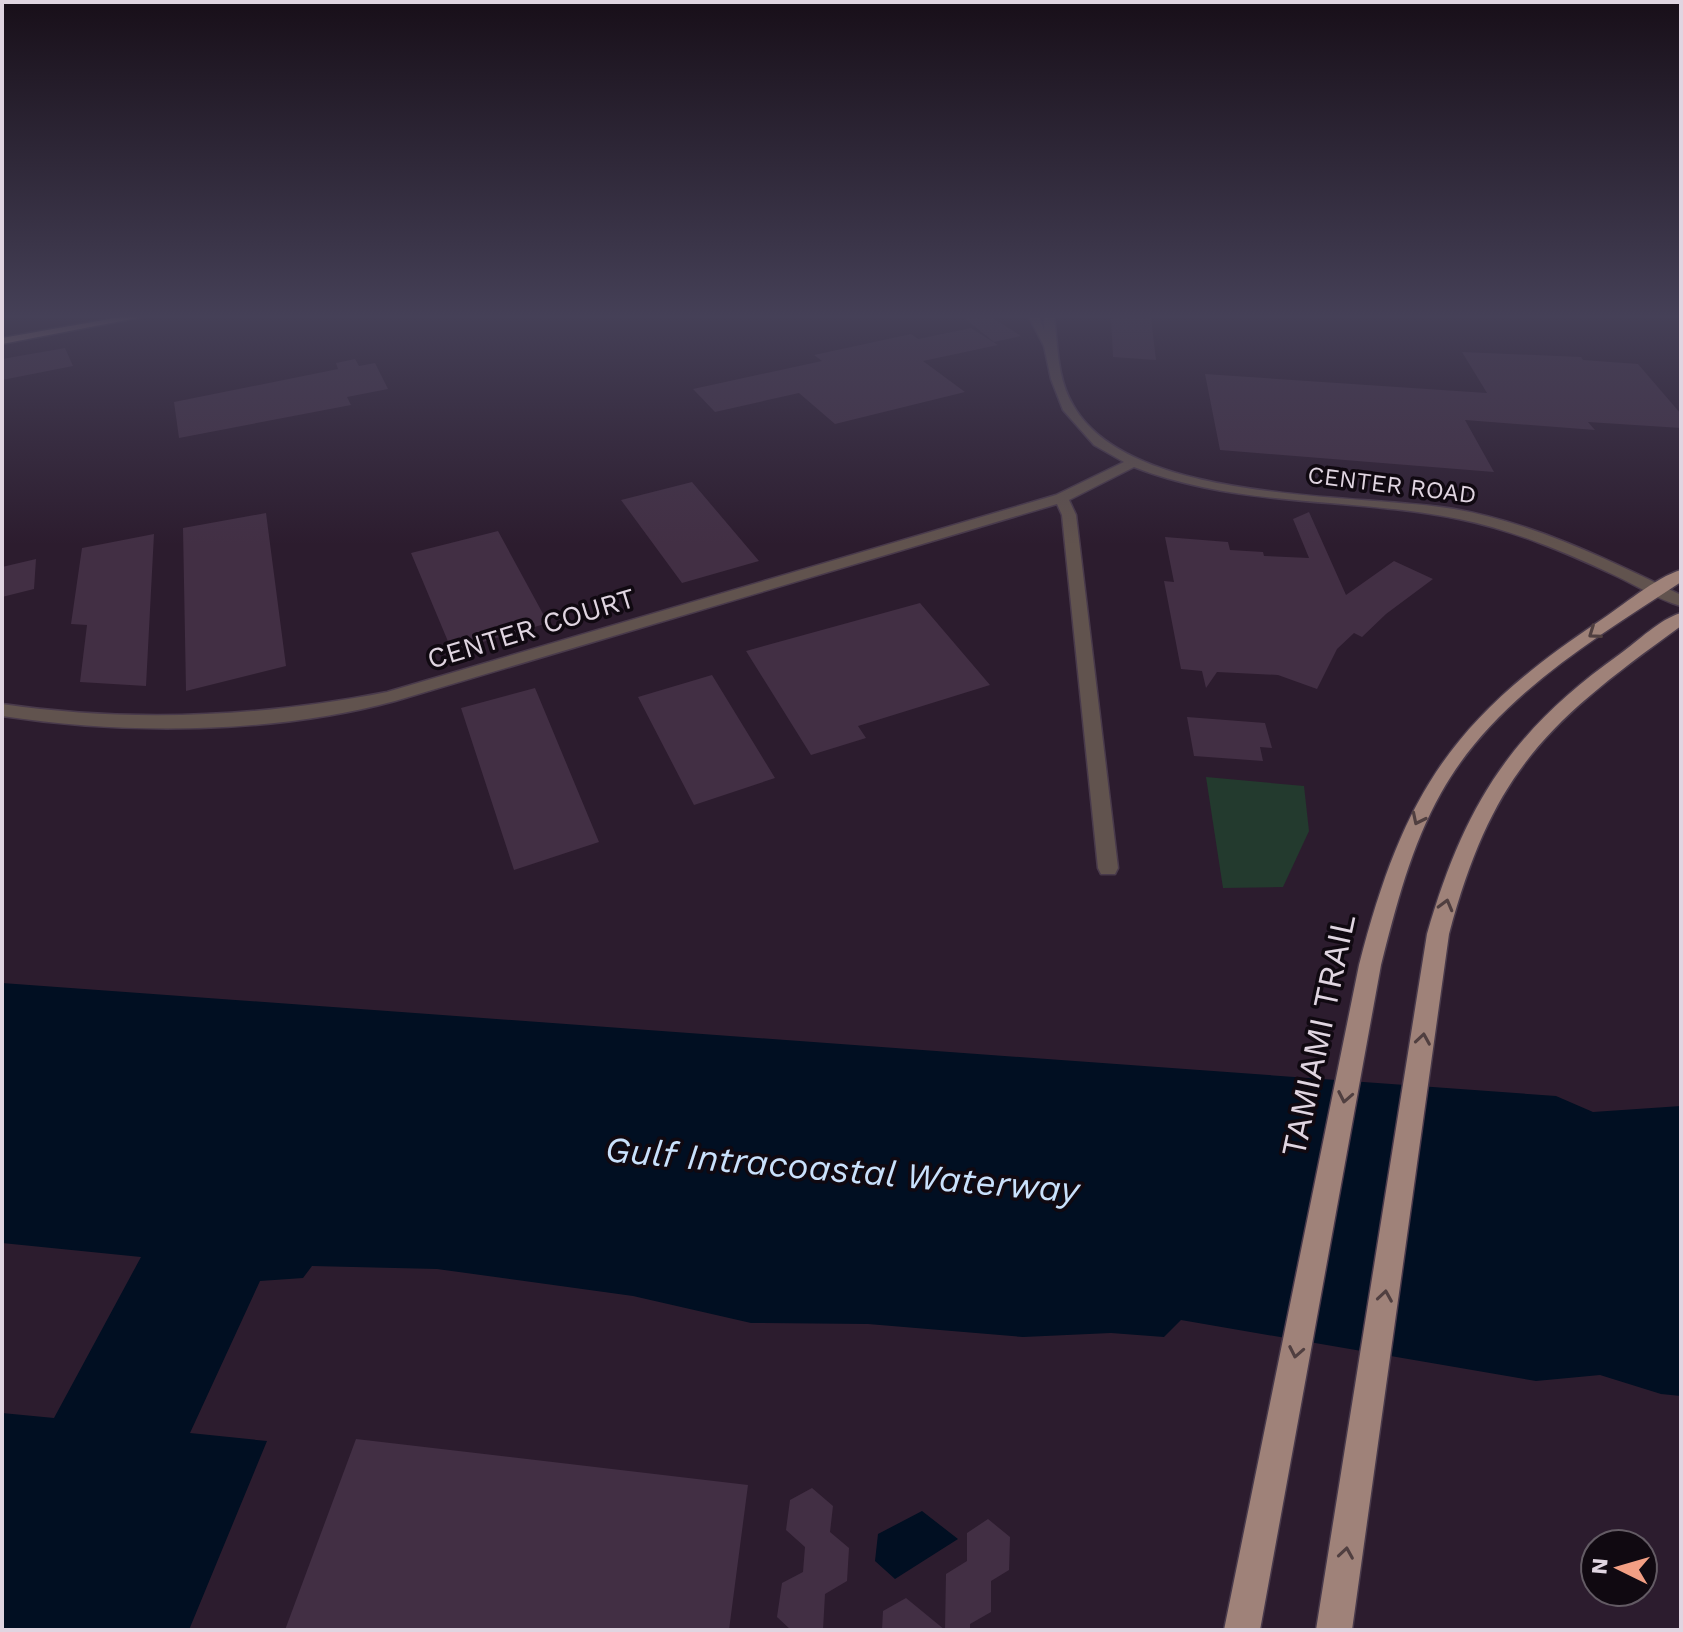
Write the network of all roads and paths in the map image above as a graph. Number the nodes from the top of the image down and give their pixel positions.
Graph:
1 (1063, 393) edge
2 (1134, 462) junction
3 (1061, 498) junction
4 (1681, 575) edge
5 (1659, 590) junction
6 (1681, 601) edge
7 (1681, 618) edge
8 (2, 710) edge
9 (1108, 868) dead end
10 (1245, 1616) edge
11 (1334, 1630) edge

1 - 2 street, CENTER ROAD
2 - 3 street
2 - 5 street, CENTER ROAD
3 - 8 street, CENTER COURT
3 - 9 street
4 - 5 main road, TAMIAMI TRAIL
5 - 6 street, CENTER ROAD
5 -> 10 main road, TAMIAMI TRAIL
11 -> 7 main road

